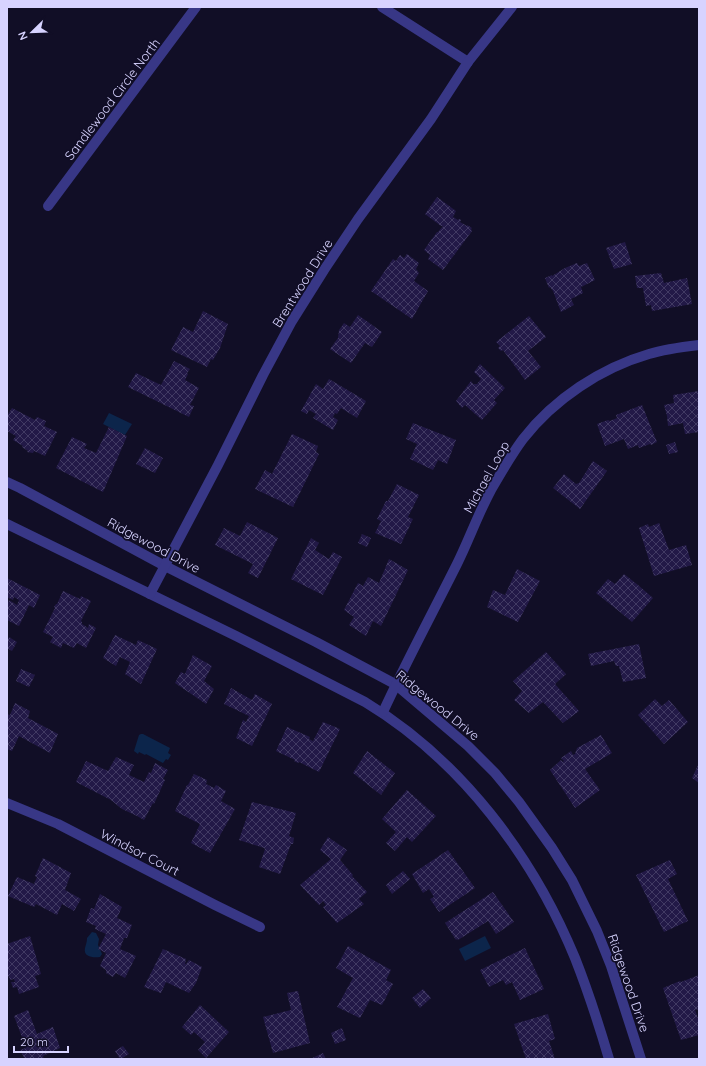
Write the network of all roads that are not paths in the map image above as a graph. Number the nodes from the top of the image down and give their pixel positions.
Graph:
1 (196, 7) edge
2 (382, 7) edge
3 (512, 7) edge
4 (468, 62) junction
5 (48, 206) dead end
6 (699, 345) edge
7 (7, 482) edge
8 (7, 524) edge
9 (165, 566) junction
10 (150, 594) junction
11 (395, 684) junction
12 (383, 712) junction
13 (7, 803) edge
14 (260, 927) dead end
15 (609, 1059) edge
16 (641, 1059) edge

1 - 5 street, Sandlewood Circle North
2 - 4 street
3 - 4 street, Brentwood Drive
4 - 9 street, Brentwood Drive
6 - 11 street, Michael Loop
7 - 9 street, Ridgewood Drive
8 - 10 street
9 - 10 street, Brentwood Drive
9 - 11 street, Ridgewood Drive
10 - 12 street
11 - 12 street, Michael Loop
11 - 16 street, Ridgewood Drive
12 - 15 street
13 - 14 street, Windsor Court

